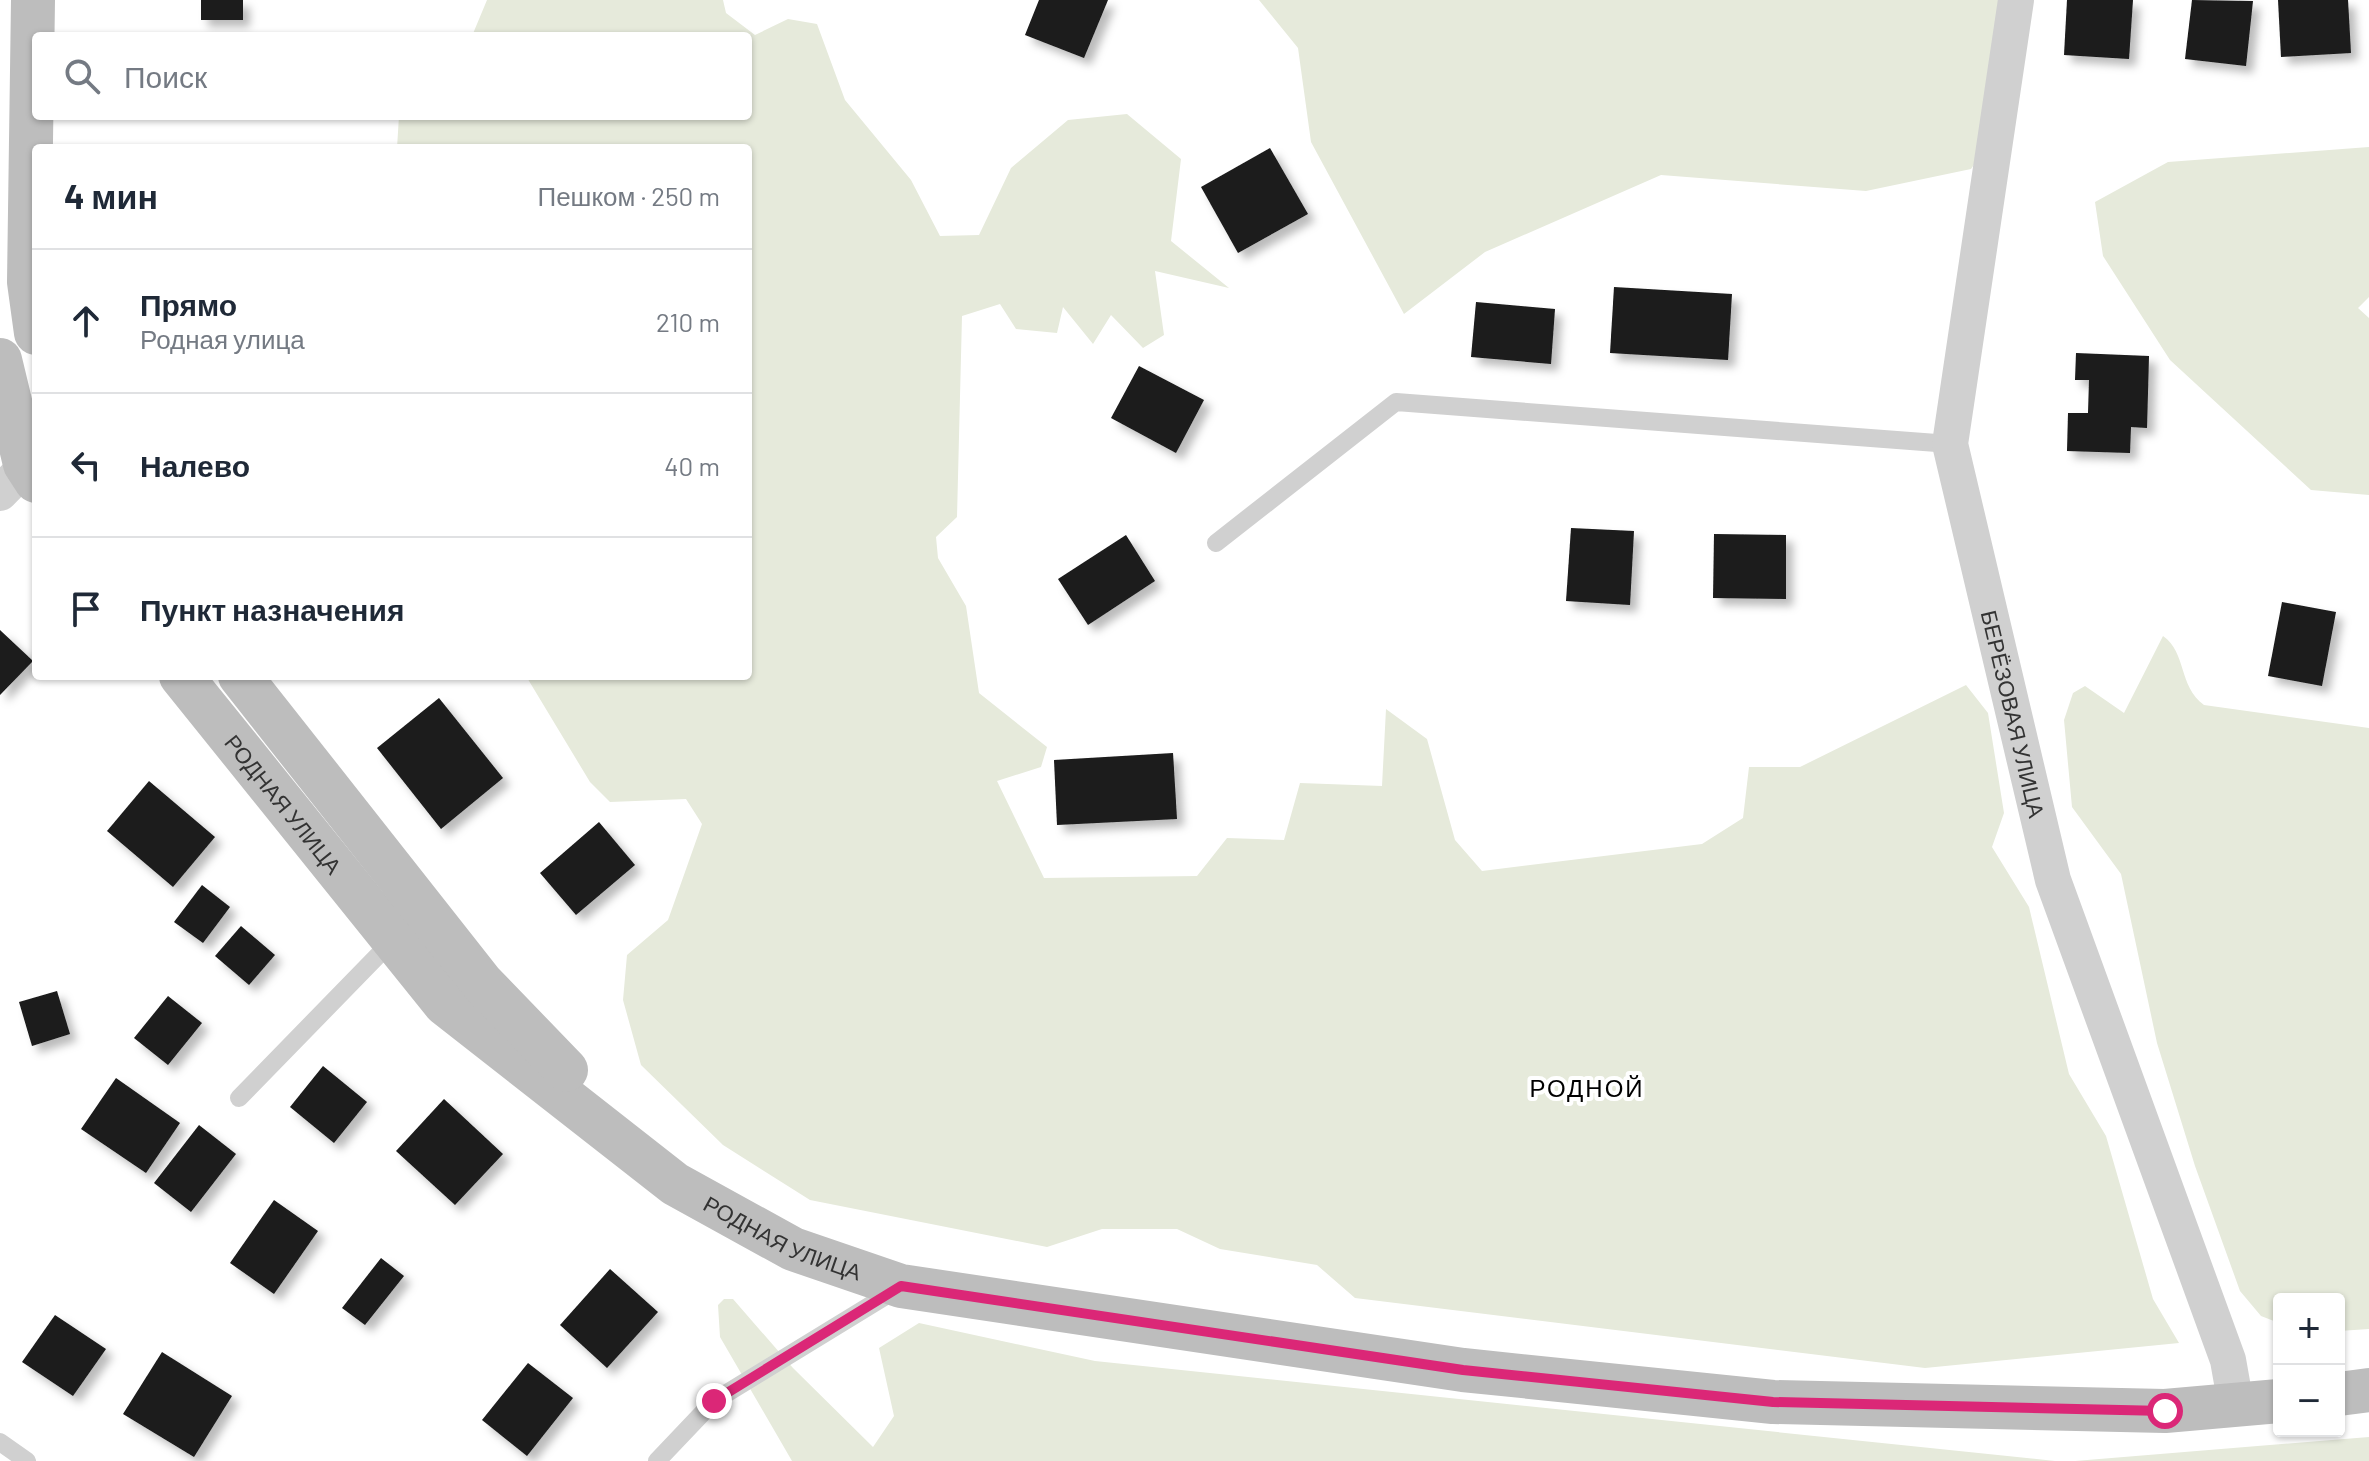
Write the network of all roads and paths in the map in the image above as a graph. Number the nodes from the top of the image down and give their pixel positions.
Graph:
1 (33, 0) edge
2 (2016, 0) edge
3 (33, 32) edge
4 (32, 70) edge
5 (32, 304) edge
6 (0, 360) edge
7 (1950, 444) junction
8 (24, 473) edge
9 (1216, 543) dead end
10 (184, 680) edge
11 (243, 680) edge
12 (393, 940) junction
13 (239, 1098) dead end
14 (675, 1184) junction
15 (901, 1286) junction
16 (2369, 1390) edge
17 (2345, 1393) edge
18 (2273, 1402) edge
19 (2236, 1405) junction
20 (0, 1442) edge
21 (27, 1461) edge
22 (657, 1461) edge

1 - 3 street
2 - 7 street, БЕРЁЗОВАЯ УЛИЦА
4 - 5 street
6 - 8 street
7 - 9 lane
7 - 19 street, БЕРЁЗОВАЯ УЛИЦА
10 - 12 street, РОДНАЯ УЛИЦА
11 - 14 street, РОДНАЯ УЛИЦА
12 - 13 lane
12 - 14 street, РОДНАЯ УЛИЦА
14 - 15 street, РОДНАЯ УЛИЦА
15 - 19 street, РОДНАЯ УЛИЦА
15 - 22 lane
16 - 17 street
18 - 19 street, РОДНАЯ УЛИЦА
20 - 21 lane

